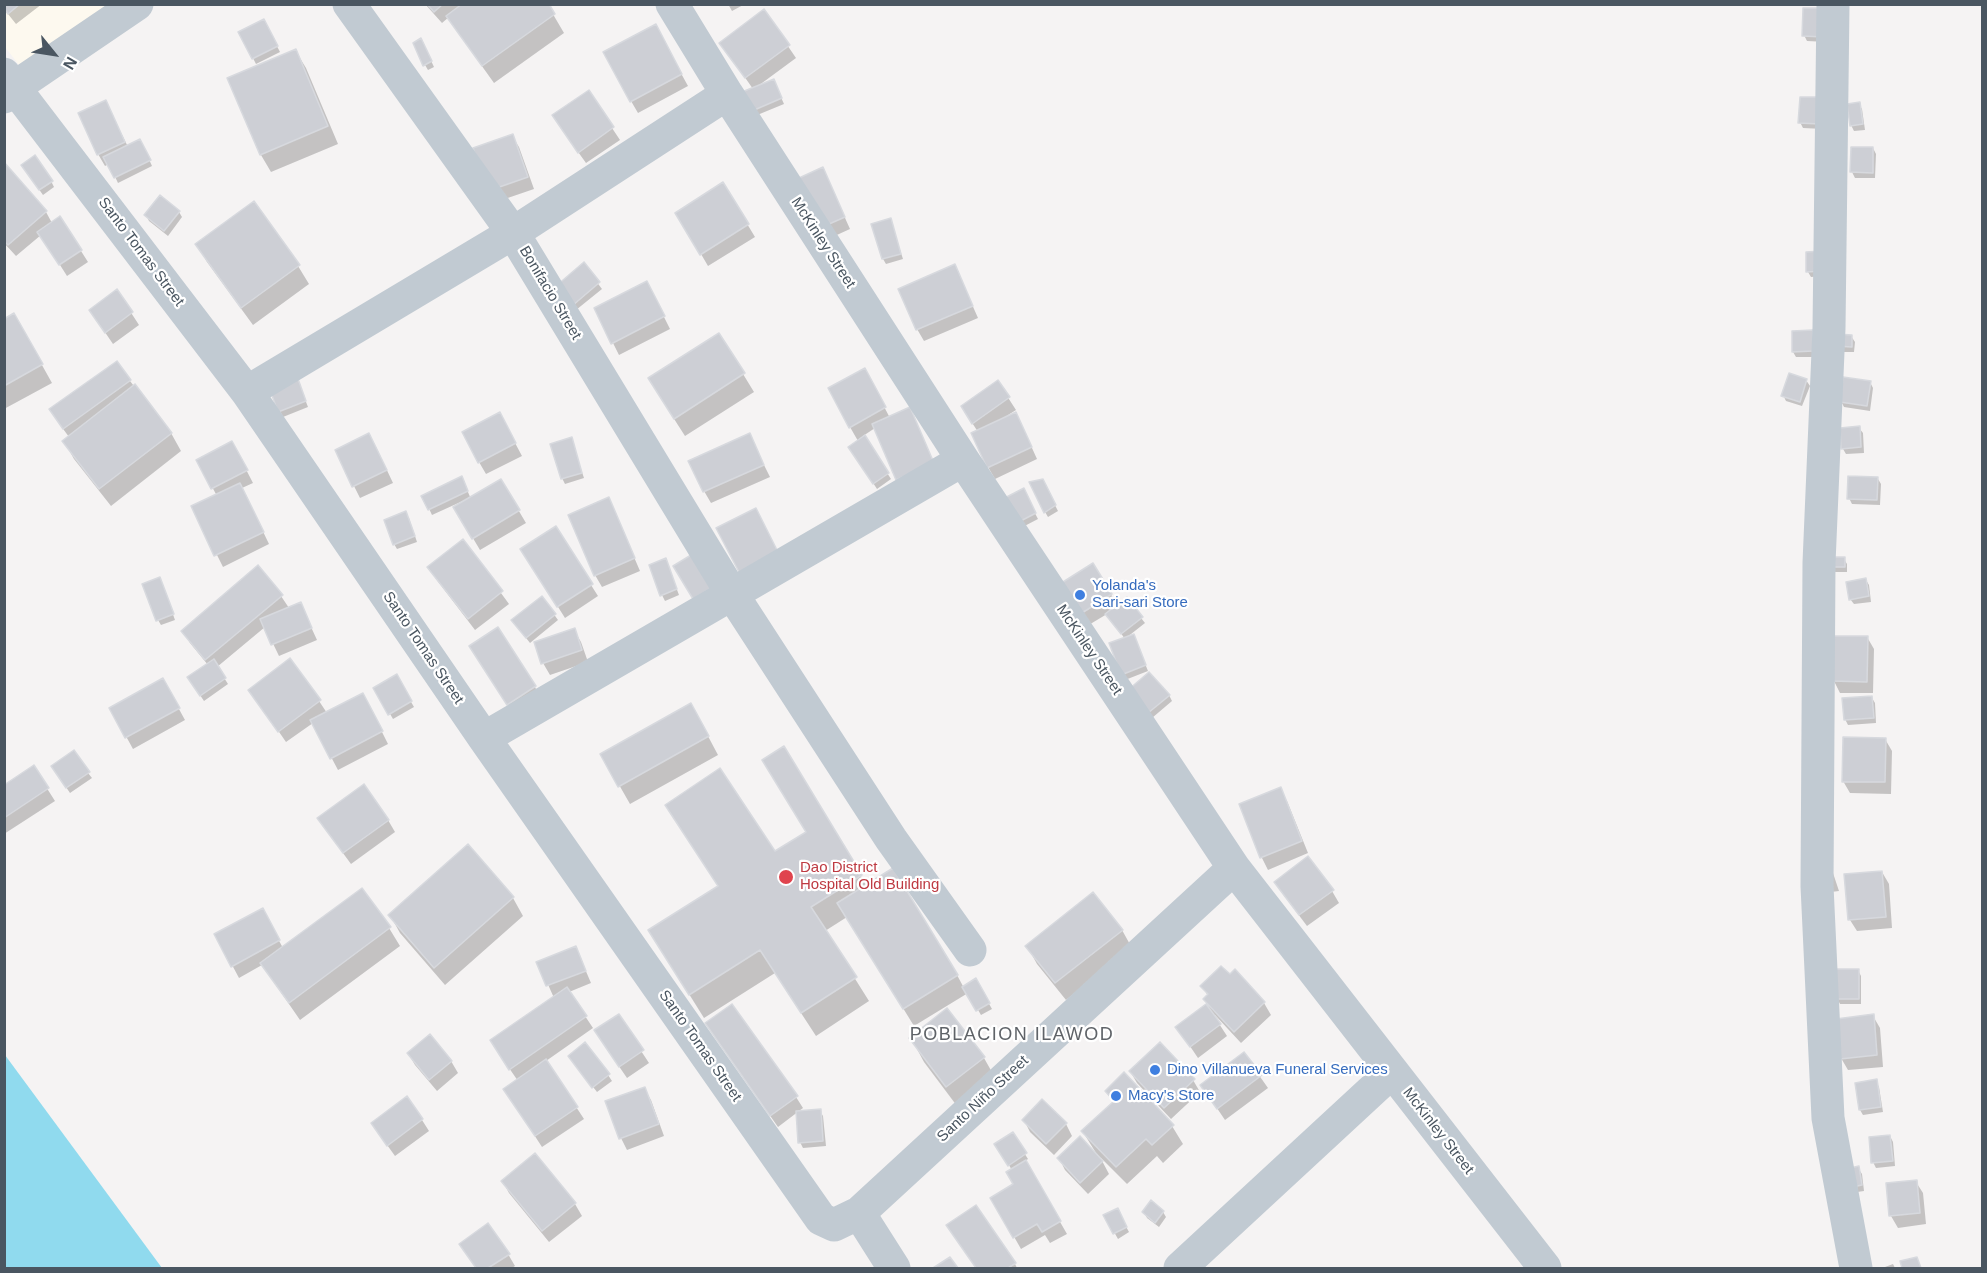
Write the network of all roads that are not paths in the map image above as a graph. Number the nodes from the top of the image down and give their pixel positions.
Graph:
1 (137, 4) edge
2 (349, 4) edge
3 (672, 4) edge
4 (1833, 4) edge
5 (8, 86) edge
6 (727, 94) junction
7 (513, 233) junction
8 (248, 392) junction
9 (963, 460) junction
10 (732, 594) junction
11 (484, 738) junction
12 (1234, 868) junction
13 (970, 950) dead end
14 (1392, 1072) junction
15 (847, 1219) junction
16 (894, 1269) edge
17 (1180, 1269) edge
18 (1545, 1269) edge
19 (1856, 1269) edge

1 - 5 street
2 - 7 street, Bonifacio Street
3 - 6 street, McKinley Street
4 - 19 street
5 - 8 street, Santo Tomas Street
6 - 7 street
6 - 9 street, McKinley Street
7 - 8 street
7 - 10 street, Bonifacio Street
8 - 11 street, Santo Tomas Street
9 - 10 street
9 - 12 street, McKinley Street
10 - 11 street
10 - 13 street, Bonifacio Street
11 - 15 street, Santo Tomas Street
12 - 14 street, McKinley Street
12 - 15 street, Santo Niño Street
14 - 17 street
14 - 18 street, McKinley Street
15 - 16 street, Santo Tomas Street

